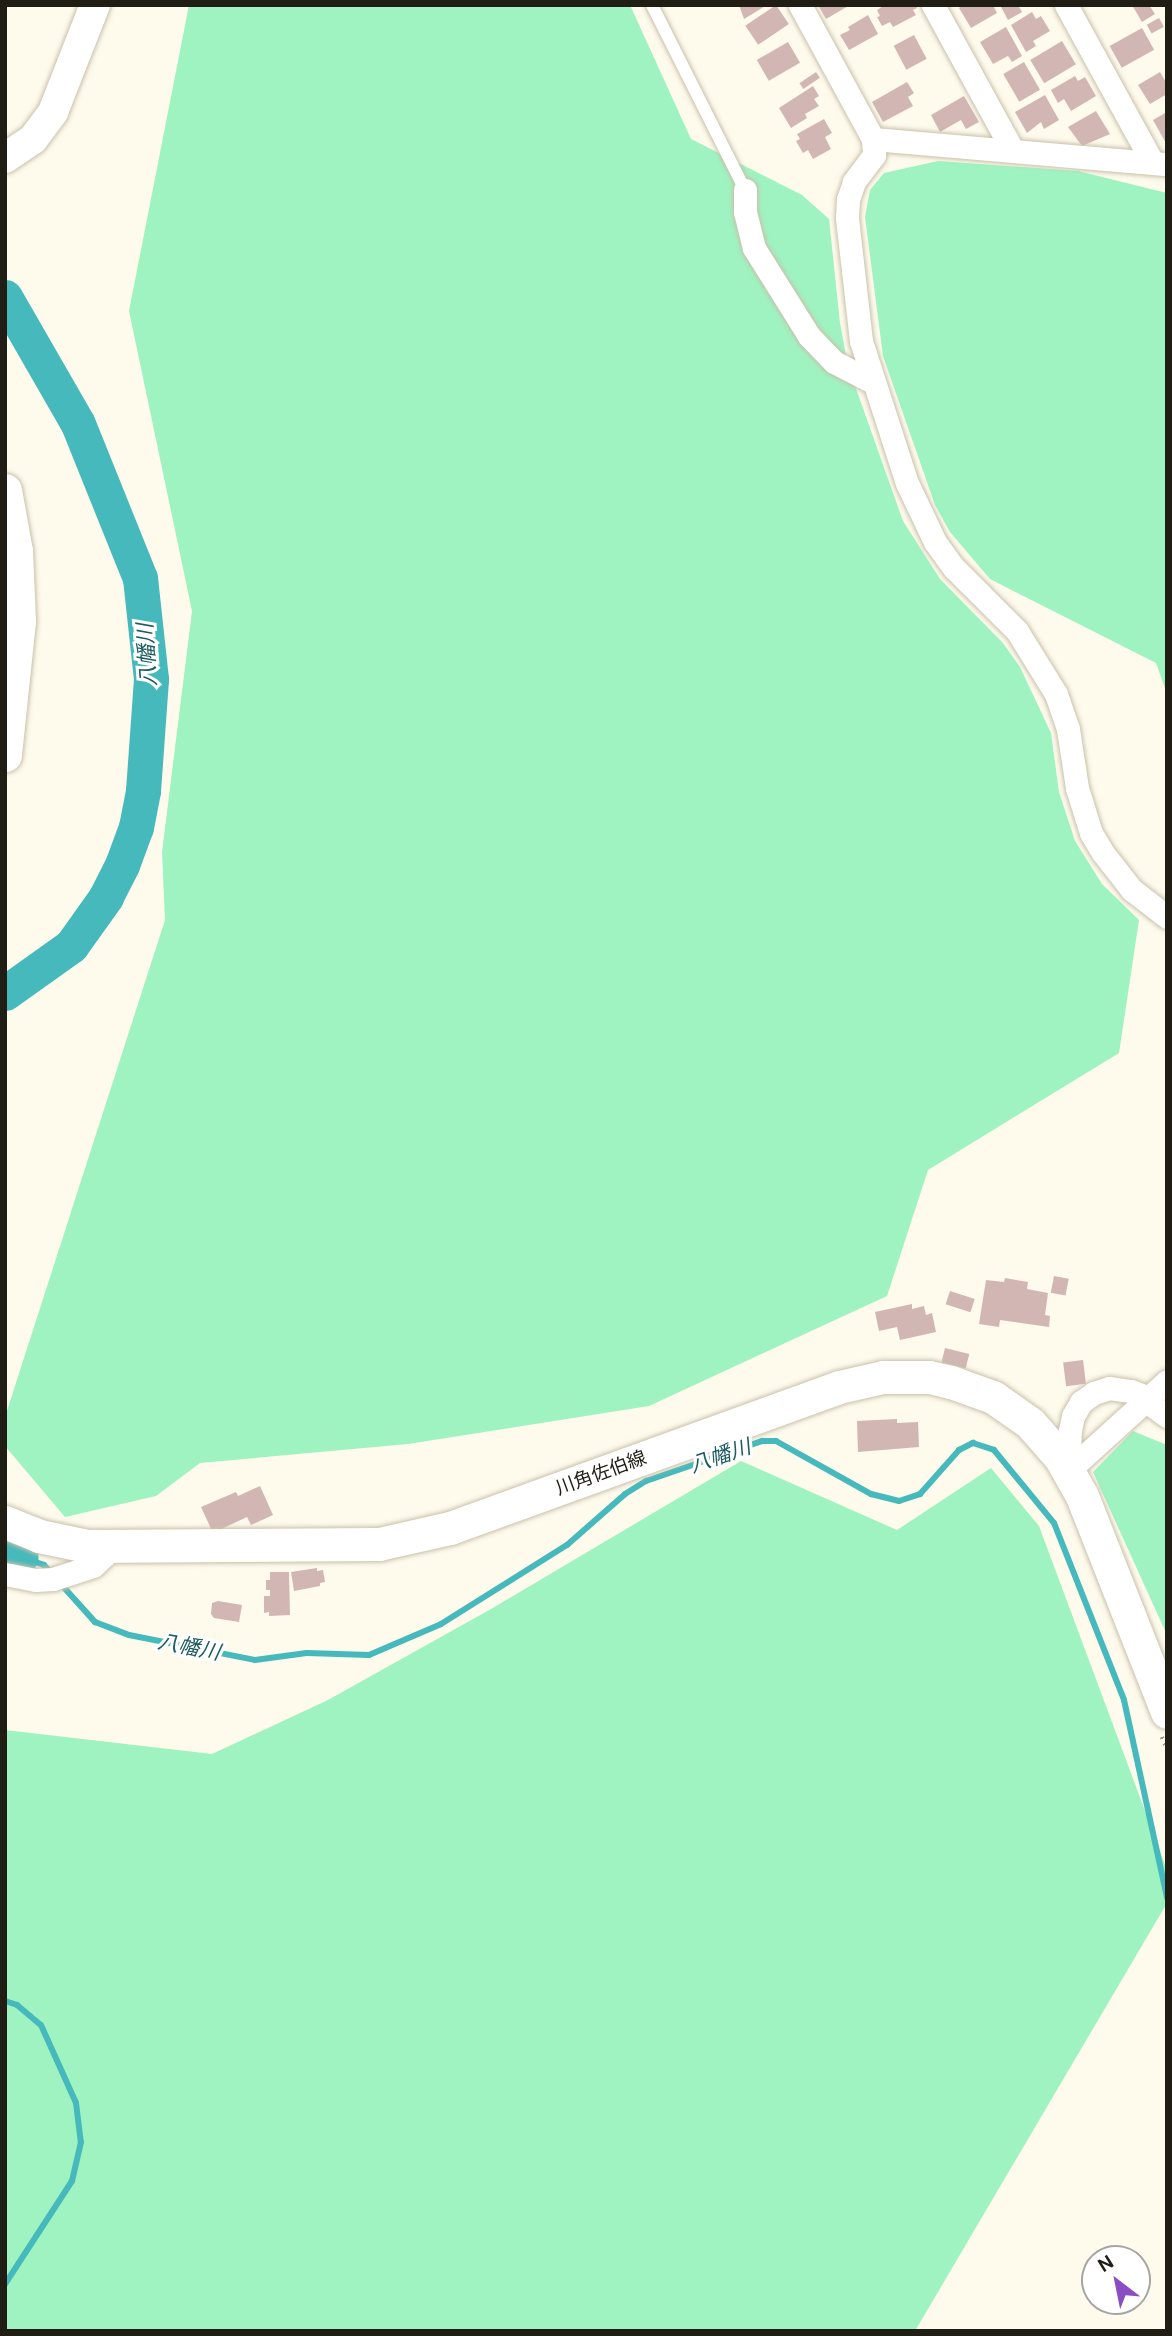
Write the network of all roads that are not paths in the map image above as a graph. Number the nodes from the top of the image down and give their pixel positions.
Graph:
1 (94, 5) edge
2 (652, 5) edge
3 (800, 5) edge
4 (933, 5) edge
5 (1066, 5) edge
6 (873, 139) junction
7 (1013, 151) junction
8 (5, 158) edge
9 (1160, 164) edge
10 (745, 190) joint
11 (871, 381) junction
12 (5, 490) edge
13 (5, 755) edge
14 (1167, 917) edge
15 (1167, 1381) edge
16 (1148, 1400) junction
17 (1167, 1416) edge
18 (1069, 1470) junction
19 (5, 1522) edge
20 (112, 1548) junction
21 (5, 1574) edge
22 (1164, 1723) edge

1 - 8 street
2 - 10 lane
3 - 6 street
4 - 7 street
5 - 9 street
6 - 7 street
6 - 11 street
7 - 9 street
10 - 11 street
11 - 14 street
12 - 13 main road
15 - 16 street
16 - 17 street
16 - 18 street
16 - 18 street
18 - 20 main road, 川角佐伯線
18 - 22 main road, 川角佐伯線
19 - 20 main road, 川角佐伯線
20 - 21 street

